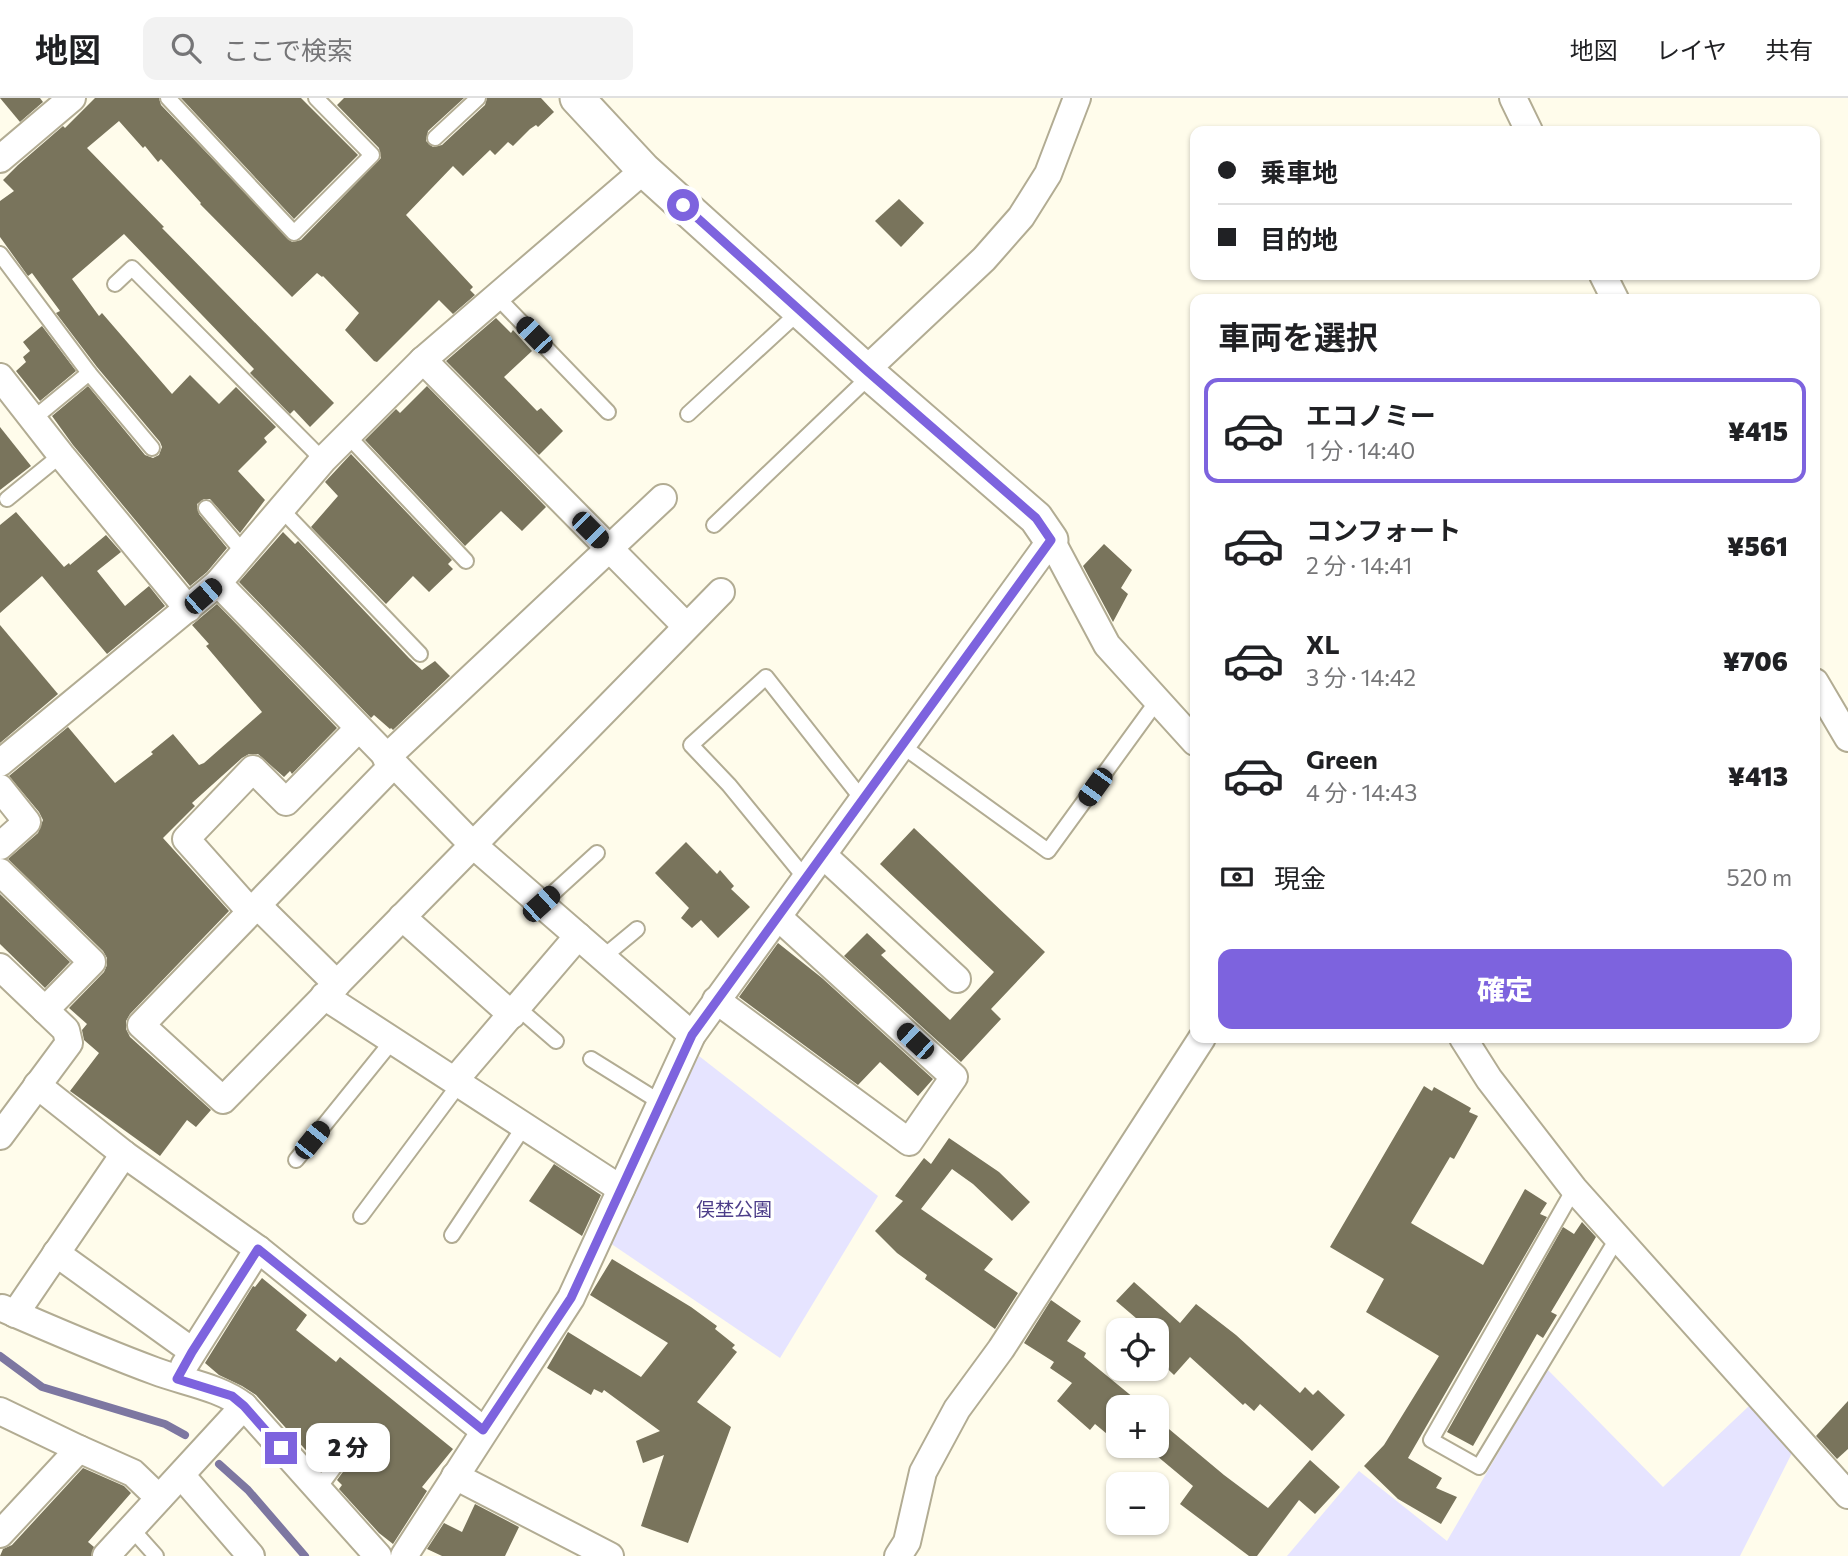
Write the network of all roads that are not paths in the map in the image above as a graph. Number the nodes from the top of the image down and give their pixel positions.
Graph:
1 (168, 98) edge
2 (316, 98) edge
3 (478, 98) edge
4 (577, 98) edge
5 (1077, 98) edge
6 (1513, 98) edge
7 (68, 99) edge
8 (1527, 126) edge
9 (435, 138) dead end
10 (0, 159) edge
11 (644, 170) junction
12 (0, 254) edge
13 (115, 284) dead end
14 (497, 297) junction
15 (801, 311) junction
16 (423, 360) junction
17 (869, 372) junction
18 (89, 373) junction
19 (0, 377) edge
20 (608, 412) dead end
21 (688, 414) dead end
22 (33, 419) junction
23 (347, 435) junction
24 (152, 448) dead end
25 (61, 455) junction
26 (323, 460) junction
27 (663, 498) dead end
28 (7, 499) dead end
29 (206, 508) dead end
30 (280, 508) junction
31 (714, 525) dead end
32 (1051, 540) junction
33 (608, 549) junction
34 (243, 552) junction
35 (466, 561) dead end
36 (218, 583) junction
37 (721, 592) dead end
38 (188, 609) junction
39 (686, 626) junction
40 (419, 654) dead end
41 (1820, 690) edge
42 (1157, 701) junction
43 (358, 729) junction
44 (1190, 737) edge
45 (1848, 738) edge
46 (901, 745) junction
47 (390, 761) junction
48 (0, 763) edge
49 (0, 788) edge
50 (862, 799) junction
51 (472, 844) junction
52 (0, 846) edge
53 (597, 853) dead end
54 (823, 855) junction
55 (0, 873) edge
56 (806, 879) junction
57 (541, 904) junction
58 (254, 908) junction
59 (401, 917) junction
60 (778, 917) junction
61 (637, 929) dead end
62 (578, 936) junction
63 (602, 958) junction
64 (0, 967) edge
65 (957, 979) dead end
66 (330, 990) junction
67 (716, 1000) junction
68 (45, 1010) junction
69 (515, 1011) junction
70 (692, 1035) junction
71 (393, 1040) junction
72 (556, 1041) dead end
73 (1199, 1043) edge
74 (1466, 1043) edge
75 (591, 1059) dead end
76 (457, 1082) junction
77 (37, 1085) junction
78 (660, 1102) junction
79 (525, 1125) junction
80 (0, 1136) edge
81 (124, 1154) junction
82 (296, 1160) dead end
83 (621, 1189) junction
84 (1574, 1189) junction
85 (361, 1216) dead end
86 (452, 1235) dead end
87 (1618, 1237) junction
88 (258, 1249) junction
89 (56, 1253) junction
90 (8, 1310) edge
91 (192, 1352) junction
92 (177, 1379) junction
93 (244, 1406) junction
94 (0, 1411) edge
95 (483, 1430) junction
96 (359, 1434) dead end
97 (79, 1449) junction
98 (181, 1475) junction
99 (455, 1476) junction
100 (1845, 1485) edge
101 (318, 1489) junction
102 (159, 1498) junction
103 (131, 1528) junction
104 (0, 1534) edge
105 (409, 1554) edge
106 (106, 1556) edge
107 (156, 1556) edge
108 (251, 1556) edge
109 (378, 1556) edge
110 (610, 1556) edge
111 (898, 1556) edge

1 - 2 lane
3 - 9 lane
4 - 11 street
5 - 17 street
6 - 8 street
7 - 10 street
11 - 14 street
11 - 15 street
12 - 18 lane
13 - 26 lane
14 - 16 street
14 - 20 lane
15 - 17 street
15 - 21 lane
16 - 23 street
16 - 33 street
17 - 31 lane
17 - 32 street
18 - 22 lane
18 - 24 lane
19 - 22 street
22 - 25 street
23 - 26 street
23 - 35 lane
25 - 28 lane
25 - 38 street
26 - 30 street
27 - 33 street
29 - 34 lane
30 - 34 street
30 - 40 lane
32 - 42 street
32 - 46 street
33 - 39 street
33 - 47 street
34 - 36 street
36 - 38 street
36 - 43 street
37 - 39 street
38 - 48 street
39 - 51 street
41 - 45 street
42 - 44 street
42 - 46 lane
43 - 47 street
43 - 58 street
46 - 50 street
47 - 51 street
47 - 58 street
49 - 52 street
50 - 54 street
50 - 56 lane
51 - 57 street
51 - 59 street
53 - 57 lane
54 - 56 street
54 - 65 street
55 - 68 street
56 - 60 street
57 - 62 street
58 - 66 street
58 - 66 street
59 - 66 street
59 - 69 street
60 - 67 street
60 - 67 street
61 - 63 lane
62 - 63 street
62 - 69 street
63 - 70 street
64 - 68 street
66 - 71 street
67 - 70 street
68 - 77 street
69 - 72 lane
69 - 76 street
70 - 78 street
71 - 76 street
71 - 82 lane
73 - 111 street
74 - 84 street
75 - 78 lane
76 - 79 street
76 - 85 lane
77 - 80 street
77 - 81 street
78 - 83 street
79 - 83 street
79 - 86 lane
81 - 88 street
81 - 89 street
83 - 95 street
84 - 87 street
84 - 87 lane
87 - 100 street
88 - 91 street
88 - 95 street
89 - 90 street
89 - 91 street
90 - 92 street
91 - 92 street
92 - 93 street
93 - 98 street
93 - 101 street
94 - 97 street
95 - 99 street
96 - 101 lane
97 - 102 street
97 - 104 street
98 - 102 street
98 - 108 street
99 - 105 street
99 - 110 street
101 - 109 street
102 - 103 street
103 - 106 street
103 - 107 lane

